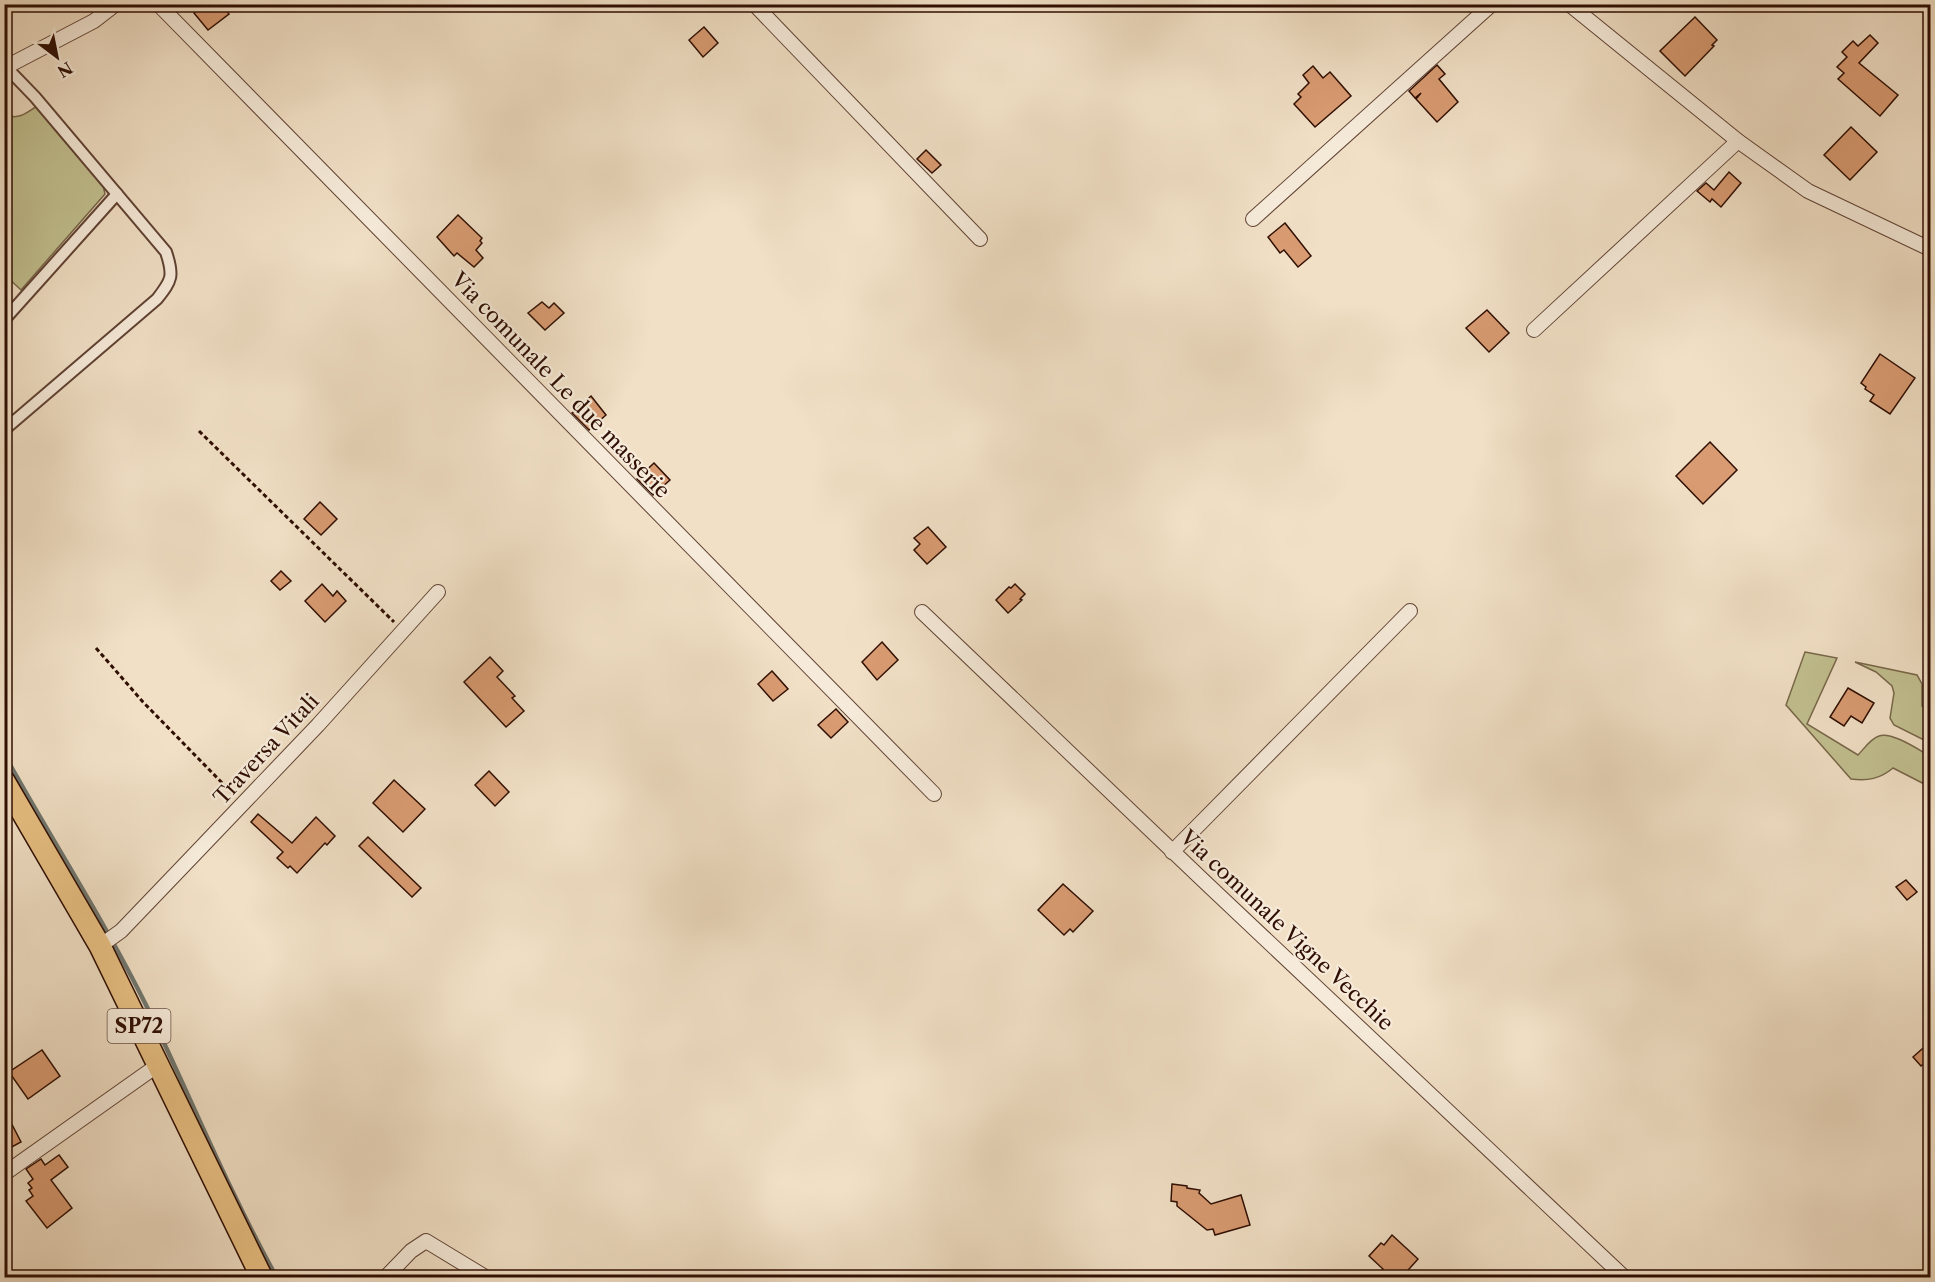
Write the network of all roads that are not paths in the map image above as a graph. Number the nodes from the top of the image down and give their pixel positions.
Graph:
1 (116, 4) edge
2 (158, 4) edge
3 (754, 4) edge
4 (1492, 4) edge
5 (1569, 4) edge
6 (5, 68) edge
7 (1738, 141) junction
8 (117, 194) junction
9 (1253, 219) dead end
10 (980, 239) dead end
11 (1930, 249) edge
12 (4, 320) edge
13 (1534, 330) dead end
14 (4, 430) edge
15 (438, 592) dead end
16 (1410, 611) dead end
17 (922, 612) dead end
18 (4, 781) edge
19 (934, 794) dead end
20 (1172, 852) junction
21 (100, 946) junction
22 (158, 1065) junction
23 (4, 1174) edge
24 (262, 1278) edge
25 (385, 1278) edge
26 (487, 1278) edge
27 (1625, 1278) edge

1 - 6 street
2 - 19 street, Via comunale Le due masserie
3 - 10 street
4 - 9 street
5 - 7 street
6 - 8 street
7 - 11 street
7 - 13 street
8 - 12 street
8 - 14 street
15 - 21 street, Traversa Vitali
16 - 20 street
17 - 20 street, Via comunale Vigne Vecchie
18 - 21 main road, SP72
20 - 27 street, Via comunale Vigne Vecchie
21 - 22 main road, SP72
22 - 23 street
22 - 24 main road, SP72
25 - 26 street

